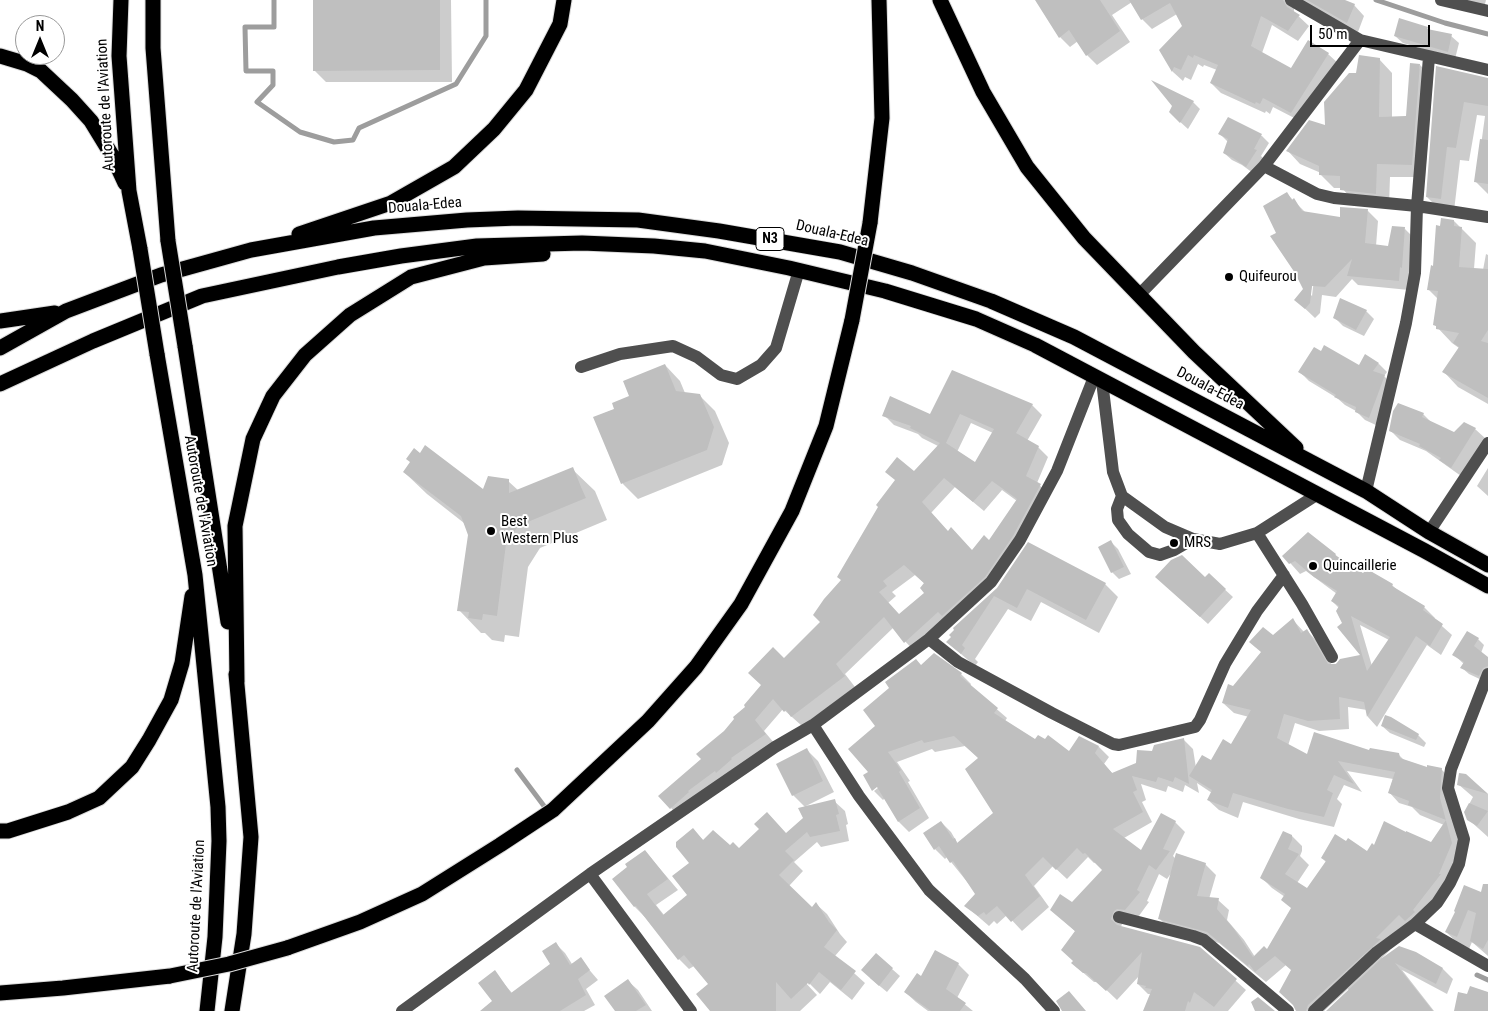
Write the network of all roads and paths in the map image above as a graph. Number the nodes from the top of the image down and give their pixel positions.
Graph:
1 (121, 0) edge
2 (153, 0) edge
3 (564, 0) edge
4 (879, 0) edge
5 (940, 0) edge
6 (1291, 0) edge
7 (1441, 0) edge
8 (1488, 11) edge
9 (1360, 40) junction
10 (0, 56) edge
11 (1430, 57) junction
12 (1488, 70) edge
13 (1264, 166) junction
14 (129, 190) junction
15 (1418, 206) junction
16 (1488, 217) edge
17 (251, 250) junction
18 (794, 269) junction
19 (1139, 295) junction
20 (66, 311) junction
21 (0, 321) edge
22 (0, 348) edge
23 (581, 367) dead end
24 (1098, 379) junction
25 (0, 384) edge
26 (1488, 443) edge
27 (1310, 461) junction
28 (1366, 491) junction
29 (1318, 494) junction
30 (1122, 496) junction
31 (1429, 532) junction
32 (1258, 533) junction
33 (1194, 539) junction
34 (1465, 552) junction
35 (1488, 555) edge
36 (1488, 565) edge
37 (195, 575) junction
38 (1284, 575) junction
39 (1488, 586) edge
40 (929, 639) junction
41 (1332, 657) dead end
42 (1488, 674) edge
43 (237, 682) junction
44 (813, 725) junction
45 (0, 831) edge
46 (590, 874) junction
47 (1119, 917) dead end
48 (1415, 924) junction
49 (1488, 966) edge
50 (0, 993) edge
51 (207, 1011) edge
52 (232, 1011) edge
53 (402, 1011) edge
54 (692, 1011) edge
55 (1054, 1011) edge
56 (1288, 1011) edge
57 (1314, 1011) edge

1 - 14 highway, Autoroute de l'Aviation
2 - 43 highway, Autoroute de l'Aviation, bridge
3 - 17 highway
4 - 50 highway, bridge
5 - 19 highway
6 - 9 street
7 - 8 street
9 - 11 street
9 - 13 street
10 - 14 highway
11 - 12 street
11 - 15 street
13 - 15 street
13 - 19 street
14 - 37 highway, Autoroute de l'Aviation, bridge
15 - 16 street
15 - 28 street
17 - 20 highway, Douala-Edea / N3
17 - 27 highway, Douala-Edea / N3
18 - 23 street
18 - 24 highway, N3
18 - 25 highway, N3
18 - 43 highway
19 - 27 highway
20 - 21 highway
20 - 22 highway, Douala-Edea / N3
24 - 29 highway, N3
24 - 30 street
24 - 40 street
26 - 31 street
27 - 28 highway, Douala-Edea / N3
28 - 31 highway, Douala-Edea / N3
29 - 32 street
29 - 39 highway, N3
30 - 33 street
30 - 33 street
31 - 34 highway, Douala-Edea / N3
32 - 33 street
32 - 38 street
34 - 35 highway
34 - 36 highway, Douala-Edea / N3
37 - 45 highway
37 - 51 highway, Autoroute de l'Aviation
38 - 40 street
38 - 41 street
40 - 44 street
42 - 48 street
43 - 52 highway, Autoroute de l'Aviation
44 - 46 street
44 - 55 street
46 - 53 street
46 - 54 street
47 - 56 street
48 - 49 street
48 - 57 street

